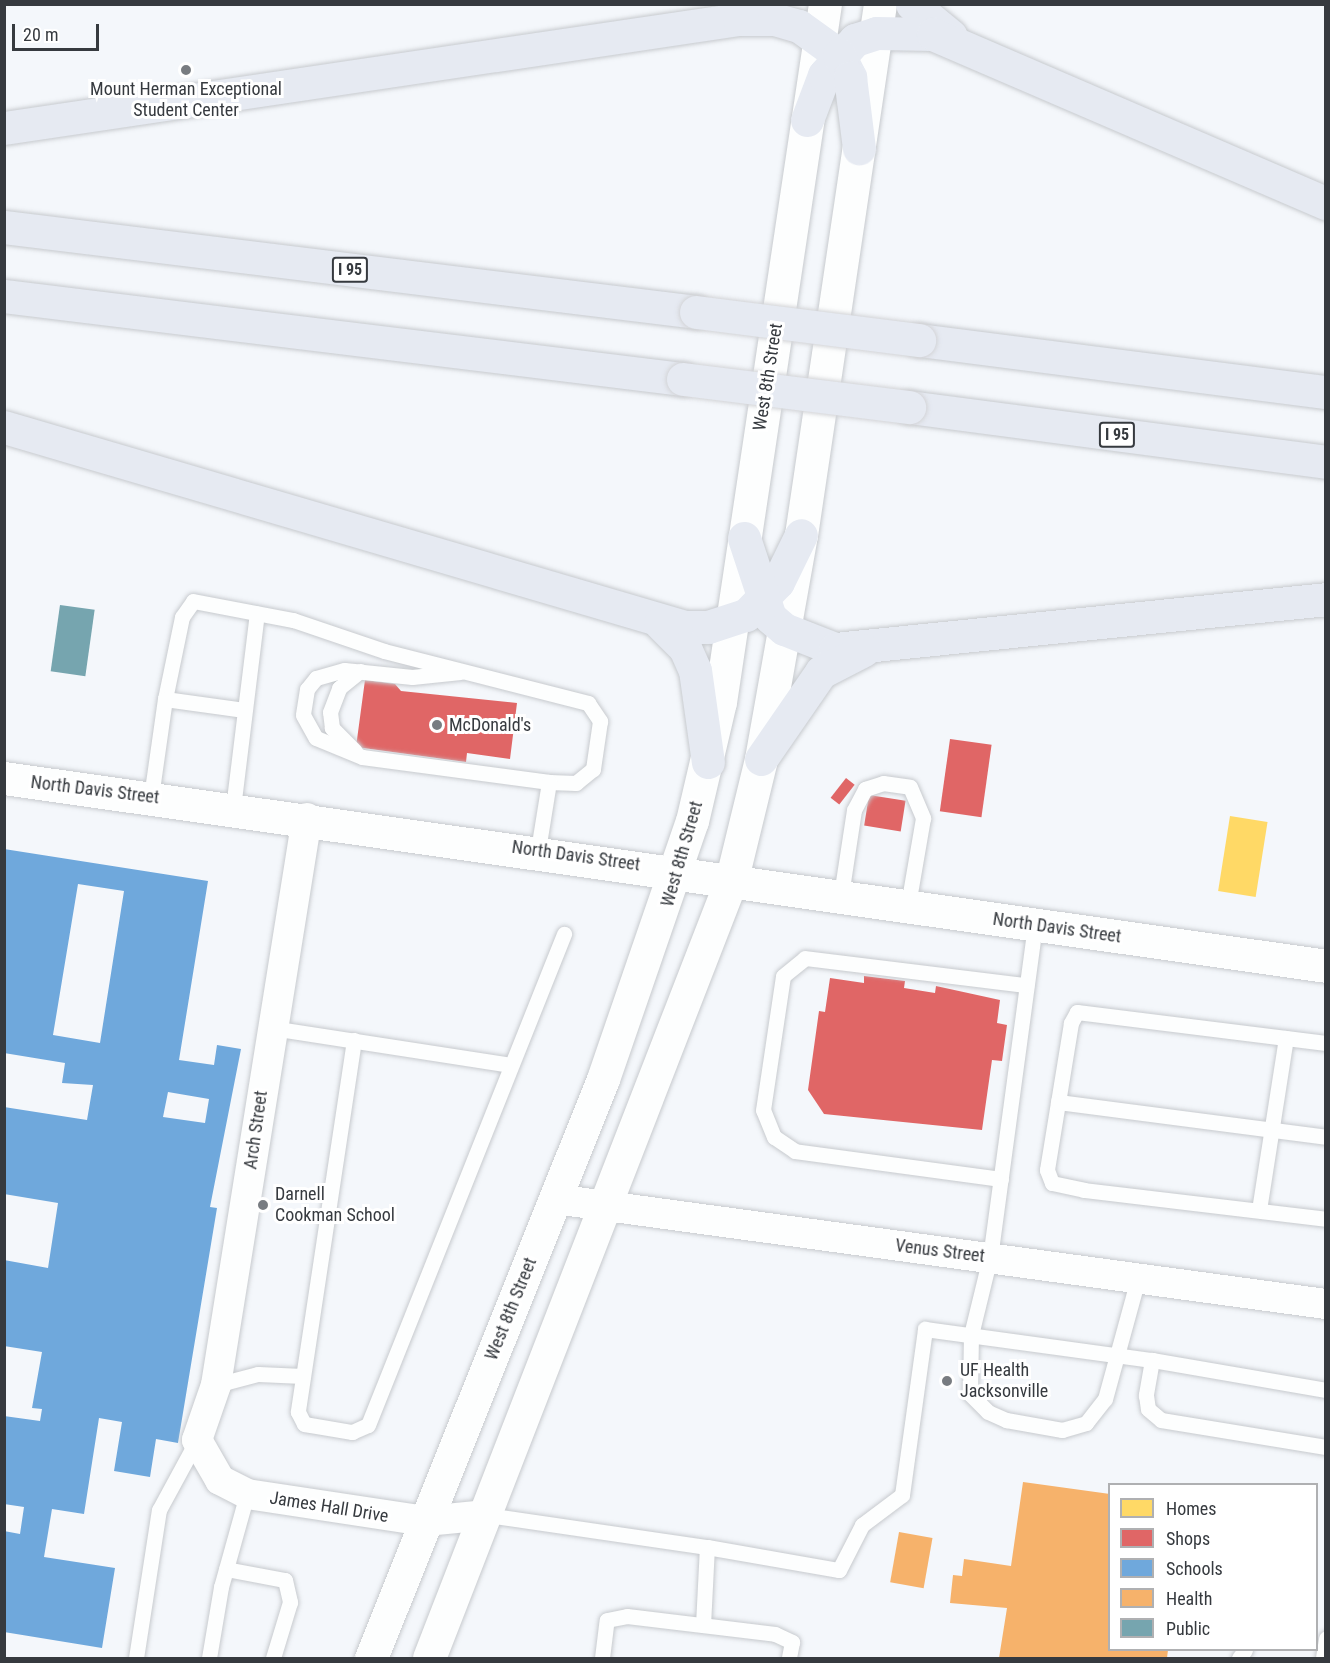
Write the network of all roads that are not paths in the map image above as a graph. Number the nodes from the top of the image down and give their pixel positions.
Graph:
1 (770, 4) edge
2 (825, 4) edge
3 (912, 4) edge
4 (740, 19) junction
5 (878, 19) edge
6 (962, 44) junction
7 (829, 47) junction
8 (807, 120) joint
9 (4, 128) edge
10 (858, 148) junction
11 (1326, 203) edge
12 (4, 227) edge
13 (4, 296) edge
14 (1326, 392) edge
15 (4, 427) edge
16 (1326, 462) edge
17 (801, 535) junction
18 (744, 537) junction
19 (1326, 599) edge
20 (761, 602) junction
21 (257, 613) junction
22 (731, 622) junction
23 (660, 623) junction
24 (784, 629) junction
25 (866, 649) junction
26 (360, 671) junction
27 (472, 671) junction
28 (165, 699) junction
29 (244, 710) junction
30 (362, 757) junction
31 (761, 759) junction
32 (708, 762) junction
33 (4, 778) edge
34 (549, 782) junction
35 (151, 797) junction
36 (233, 808) junction
37 (307, 818) junction
38 (538, 850) junction
39 (678, 870) junction
40 (732, 878) junction
41 (841, 895) junction
42 (908, 905) junction
43 (1035, 926) junction
44 (564, 934) dead end
45 (1326, 966) edge
46 (1026, 985) junction
47 (272, 1028) junction
48 (1286, 1038) junction
49 (354, 1040) junction
50 (1326, 1043) edge
51 (510, 1065) junction
52 (1058, 1102) junction
53 (1271, 1130) junction
54 (1326, 1137) edge
55 (1001, 1179) junction
56 (555, 1199) junction
57 (609, 1208) junction
58 (1258, 1210) junction
59 (1326, 1219) edge
60 (990, 1257) junction
61 (1138, 1278) junction
62 (1326, 1304) edge
63 (972, 1335) junction
64 (1113, 1354) junction
65 (1152, 1360) junction
66 (303, 1376) junction
67 (216, 1385) junction
68 (1326, 1390) edge
69 (197, 1440) junction
70 (1326, 1447) edge
71 (247, 1494) junction
72 (487, 1515) junction
73 (426, 1521) junction
74 (707, 1547) junction
75 (226, 1569) junction
76 (703, 1625) junction
77 (1326, 1638) edge
78 (136, 1659) edge
79 (209, 1659) edge
80 (273, 1659) edge
81 (371, 1659) edge
82 (429, 1659) edge
83 (602, 1659) edge
84 (789, 1659) edge
85 (1323, 1659) edge

1 - 4 highway
2 - 7 street
3 - 6 highway
4 - 7 highway
4 - 9 highway
5 - 6 highway
5 - 7 highway
5 - 10 street
6 - 11 highway
7 - 8 highway
7 - 10 highway
8 - 18 street, West 8th Street
10 - 17 street
12 - 14 highway, I 95, bridge
13 - 16 highway, I 95, bridge
15 - 23 highway
17 - 20 highway
17 - 24 street
18 - 20 highway
18 - 22 street, West 8th Street
19 - 25 highway
20 - 22 highway
20 - 24 highway
21 - 27 lane
21 - 28 lane
21 - 29 lane
22 - 23 highway
22 - 32 street, West 8th Street
23 - 32 highway
24 - 25 highway
24 - 31 street
25 - 31 highway
26 - 27 lane
26 - 30 lane
26 - 30 lane
27 - 34 lane
28 - 29 lane
28 - 35 lane
29 - 36 lane
30 - 34 lane
31 - 40 street
32 - 39 street, West 8th Street
33 - 35 street, North Davis Street
34 - 38 lane
35 - 36 street, North Davis Street
36 - 37 street, North Davis Street
37 - 38 street, North Davis Street
37 - 47 street, Arch Street
38 - 39 street, North Davis Street
39 - 40 street, North Davis Street
39 - 56 street, West 8th Street
40 - 41 street, North Davis Street
40 - 57 street
41 - 42 street, North Davis Street
41 - 42 lane
42 - 43 street, North Davis Street
43 - 45 street, North Davis Street
43 - 46 lane
44 - 51 lane
46 - 55 lane
46 - 55 lane
47 - 49 lane
47 - 67 street, Arch Street
48 - 50 lane
48 - 52 lane
48 - 53 lane
49 - 51 lane
49 - 66 lane
51 - 66 lane
52 - 53 lane
52 - 58 lane
53 - 54 lane
53 - 58 lane
55 - 60 lane
56 - 57 street, Venus Street
56 - 73 street, West 8th Street
57 - 60 street, Venus Street
57 - 72 street
58 - 59 lane
60 - 61 street, Venus Street
60 - 63 lane
61 - 62 street, Venus Street
61 - 64 lane
63 - 64 lane
63 - 64 lane
63 - 74 lane
64 - 65 lane
65 - 68 lane
65 - 70 lane
66 - 67 lane
67 - 69 street, Arch Street
69 - 71 street, James Hall Drive
69 - 78 lane
71 - 73 street, James Hall Drive
71 - 75 lane
72 - 73 street, James Hall Drive
72 - 74 lane
72 - 82 street
73 - 81 street, West 8th Street
74 - 76 lane
75 - 79 lane
75 - 80 lane
76 - 83 lane
76 - 84 lane
77 - 85 lane

